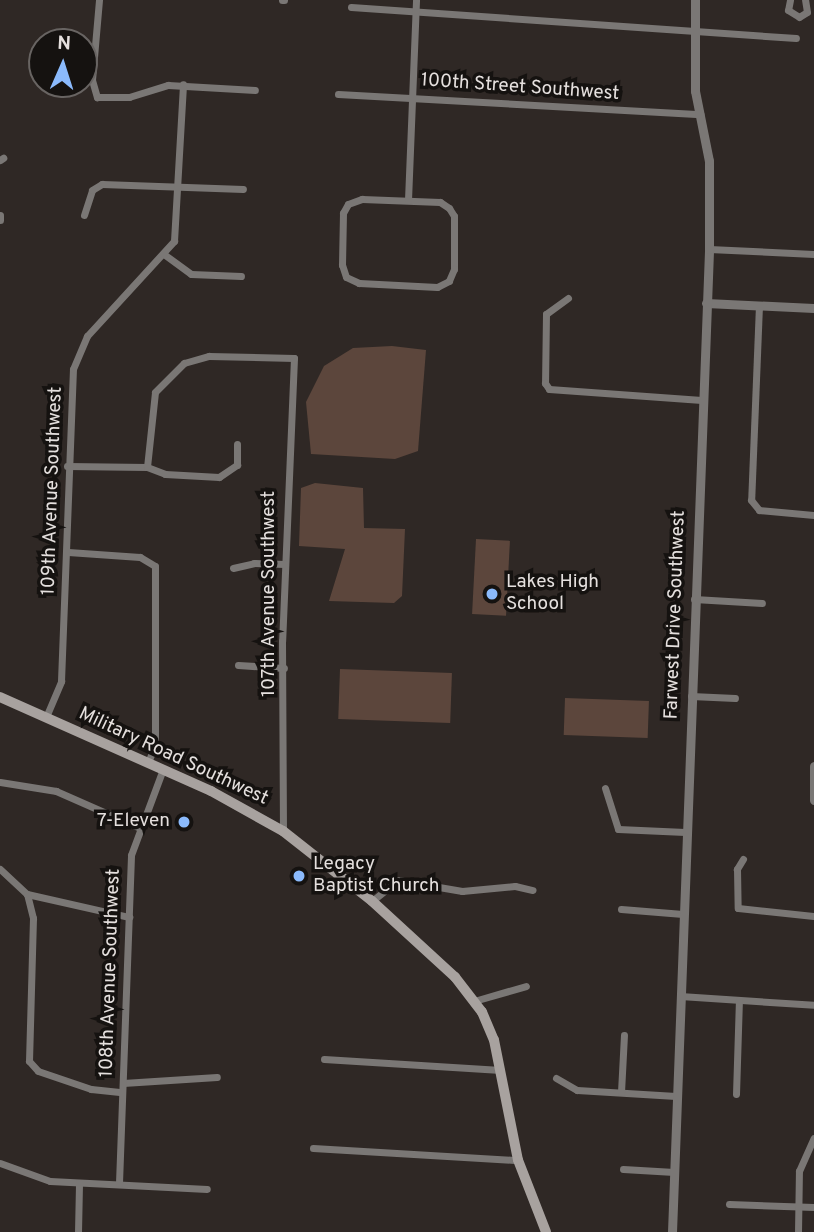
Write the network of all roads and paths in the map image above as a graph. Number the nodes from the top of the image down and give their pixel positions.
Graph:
1 (99, 0) edge
2 (415, 0) edge
3 (695, 0) edge
4 (789, 0) edge
5 (805, 0) edge
6 (351, 6) dead end
7 (415, 12) junction
8 (693, 30) junction
9 (796, 38) dead end
10 (183, 84) junction
11 (255, 90) dead end
12 (338, 94) dead end
13 (412, 97) junction
14 (700, 114) junction
15 (180, 186) junction
16 (243, 189) dead end
17 (408, 200) junction
18 (85, 215) dead end
19 (709, 249) junction
20 (814, 254) edge
21 (165, 255) junction
22 (241, 276) dead end
23 (568, 298) dead end
24 (706, 303) junction
25 (759, 305) junction
26 (814, 308) edge
27 (702, 400) junction
28 (237, 444) dead end
29 (67, 466) junction
30 (146, 467) junction
31 (814, 515) edge
32 (68, 552) junction
33 (285, 564) junction
34 (233, 568) dead end
35 (694, 599) junction
36 (762, 603) dead end
37 (237, 665) dead end
38 (284, 668) junction
39 (691, 696) junction
40 (0, 697) edge
41 (735, 698) dead end
42 (46, 718) junction
43 (148, 762) junction
44 (814, 766) edge
45 (163, 769) junction
46 (0, 782) edge
47 (605, 788) dead end
48 (814, 800) edge
49 (138, 827) junction
50 (284, 831) junction
51 (685, 832) junction
52 (743, 859) dead end
53 (0, 869) edge
54 (533, 890) dead end
55 (27, 894) junction
56 (372, 901) junction
57 (621, 909) dead end
58 (683, 914) junction
59 (814, 916) edge
60 (129, 917) junction
61 (526, 986) dead end
62 (680, 996) junction
63 (739, 1000) junction
64 (474, 1002) junction
65 (814, 1005) edge
66 (624, 1035) dead end
67 (324, 1059) dead end
68 (501, 1070) junction
69 (217, 1077) dead end
70 (556, 1078) dead end
71 (123, 1083) junction
72 (122, 1092) junction
73 (621, 1092) junction
74 (736, 1094) dead end
75 (676, 1096) junction
76 (814, 1138) edge
77 (313, 1148) dead end
78 (518, 1160) junction
79 (1, 1166) edge
80 (623, 1169) dead end
81 (674, 1172) junction
82 (79, 1183) junction
83 (119, 1183) junction
84 (208, 1189) dead end
85 (729, 1204) dead end
86 (799, 1207) junction
87 (814, 1207) edge
88 (78, 1232) edge
89 (546, 1232) edge
90 (672, 1232) edge
91 (798, 1232) edge

1 - 10 street
2 - 7 street
3 - 8 street, Farwest Drive Southwest
4 - 5 street
6 - 7 street
7 - 8 street
7 - 13 street
8 - 9 street
8 - 14 street, Farwest Drive Southwest
10 - 11 street
10 - 15 street
12 - 13 street, 100th Street Southwest
13 - 14 street, 100th Street Southwest
13 - 17 street
14 - 19 street, Farwest Drive Southwest
15 - 16 street
15 - 18 street
15 - 21 street
17 - 17 street
19 - 20 street
19 - 24 street, Farwest Drive Southwest
21 - 22 street
21 - 29 street, 109th Avenue Southwest
23 - 27 street
24 - 25 street
24 - 27 street, Farwest Drive Southwest
25 - 26 street
25 - 31 street
27 - 35 street, Farwest Drive Southwest
28 - 30 street
29 - 30 street
29 - 32 street, 109th Avenue Southwest
30 - 33 street, 107th Avenue Southwest
32 - 42 street, 109th Avenue Southwest
32 - 43 street
33 - 34 street
33 - 38 street, 107th Avenue Southwest
35 - 36 street
35 - 39 street, Farwest Drive Southwest
37 - 38 street
38 - 50 street, 107th Avenue Southwest
39 - 41 street
39 - 51 street, Farwest Drive Southwest
40 - 42 main road, Military Road Southwest
42 - 43 main road, Military Road Southwest
43 - 45 main road, Military Road Southwest
44 - 48 street
45 - 49 street, 108th Avenue Southwest
45 - 50 main road, Military Road Southwest
46 - 49 street
47 - 51 street
49 - 60 street, 108th Avenue Southwest
50 - 56 main road, Military Road Southwest
51 - 58 street, Farwest Drive Southwest
52 - 59 street
53 - 55 street
54 - 56 street
55 - 60 street
55 - 72 street
56 - 64 main road, Military Road Southwest
57 - 58 street
58 - 62 street, Farwest Drive Southwest
60 - 71 street, 108th Avenue Southwest
61 - 64 street
62 - 63 street
62 - 75 street, Farwest Drive Southwest
63 - 65 street
63 - 74 street
64 - 68 main road, Military Road Southwest
66 - 73 street
67 - 68 street
68 - 78 main road, Military Road Southwest
69 - 71 street
70 - 73 street
71 - 72 street, 108th Avenue Southwest
72 - 83 street, 108th Avenue Southwest
73 - 75 street
75 - 81 street, Farwest Drive Southwest
76 - 86 street
77 - 78 street
78 - 89 main road, Military Road Southwest
79 - 82 street
80 - 81 street
81 - 90 street, Farwest Drive Southwest
82 - 83 street
82 - 88 street
83 - 84 street
85 - 86 street
86 - 87 street
86 - 91 street

